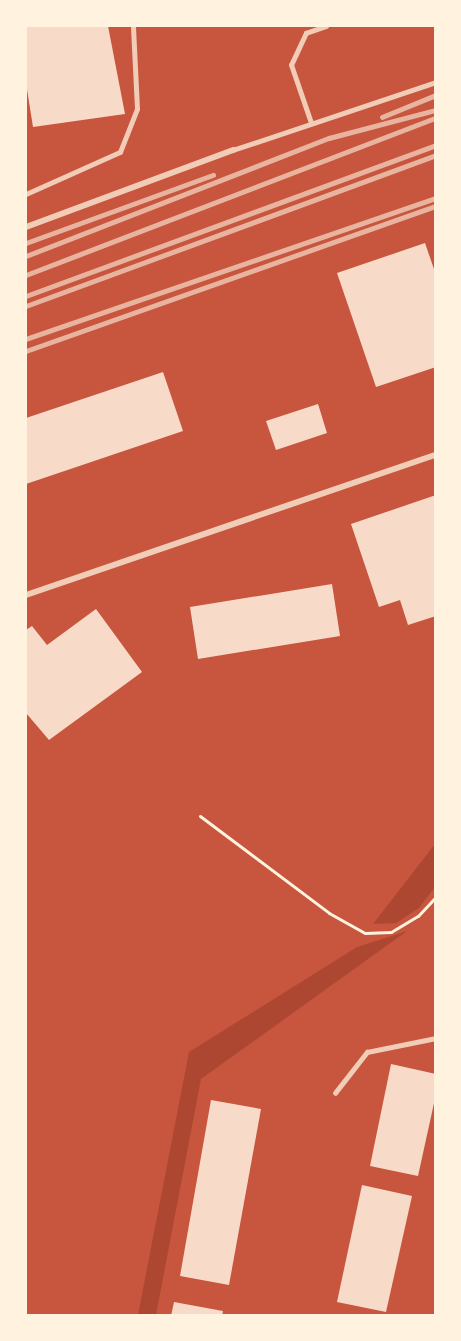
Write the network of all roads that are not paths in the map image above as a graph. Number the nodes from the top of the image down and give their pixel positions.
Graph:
1 (133, 26) edge
2 (326, 26) edge
3 (435, 82) edge
4 (311, 123) junction
5 (232, 150) joint
6 (26, 194) edge
7 (26, 227) edge
8 (435, 455) edge
9 (26, 595) edge
10 (435, 1038) edge
11 (335, 1093) dead end

1 - 6 lane
2 - 4 lane
3 - 4 lane
4 - 5 lane
5 - 7 street
8 - 9 street
10 - 11 lane

